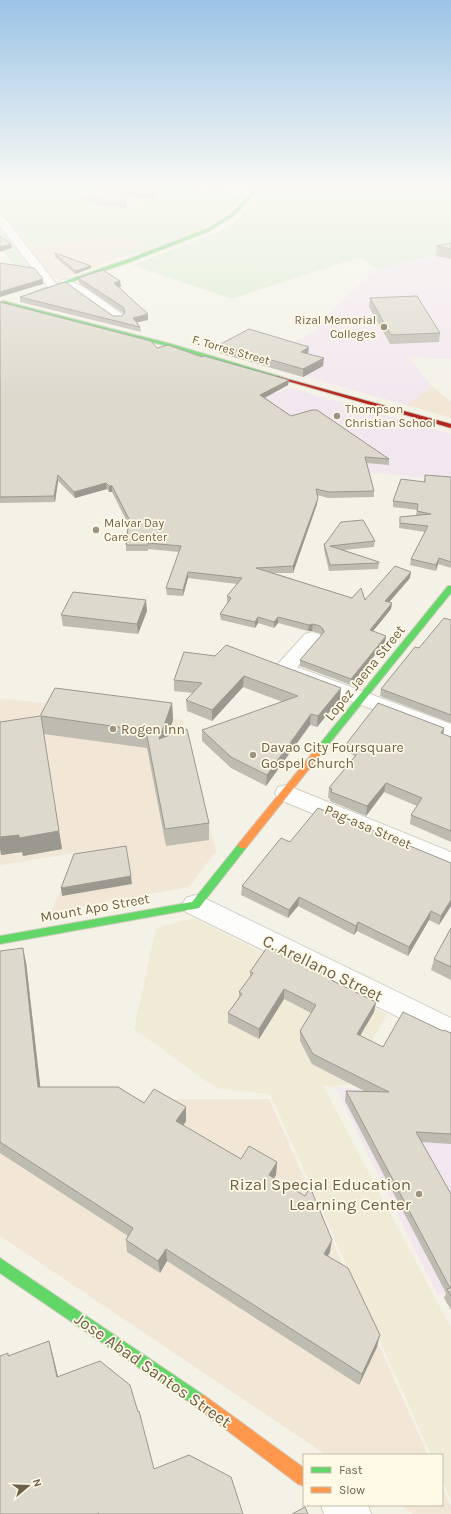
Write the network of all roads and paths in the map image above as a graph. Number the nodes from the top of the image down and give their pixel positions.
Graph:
1 (30, 257) edge
2 (139, 257) edge
3 (66, 282) junction
4 (53, 286) junction
5 (2, 302) edge
6 (118, 317) edge
7 (451, 426) edge
8 (451, 588) edge
9 (312, 638) dead end
10 (363, 698) junction
11 (451, 732) edge
12 (286, 793) junction
13 (451, 862) edge
14 (194, 905) junction
15 (0, 940) edge
16 (451, 1031) edge
17 (0, 1265) edge
18 (303, 1477) edge
19 (341, 1506) edge
20 (352, 1514) edge

1 - 4 street
2 - 3 main road
3 - 4 main road
3 - 6 street
4 - 5 main road
5 - 7 main road, F. Torres Street
8 - 10 main road, Lopez Jaena Street
9 - 10 street
10 - 11 street
10 - 12 main road, Lopez Jaena Street
12 - 13 street, Pag-asa Street
12 - 14 main road, Lopez Jaena Street
14 - 15 main road, Mount Apo Street
14 - 16 street, C. Arellano Street
17 - 18 main road, Jose Abad Santos Street
19 - 20 street

